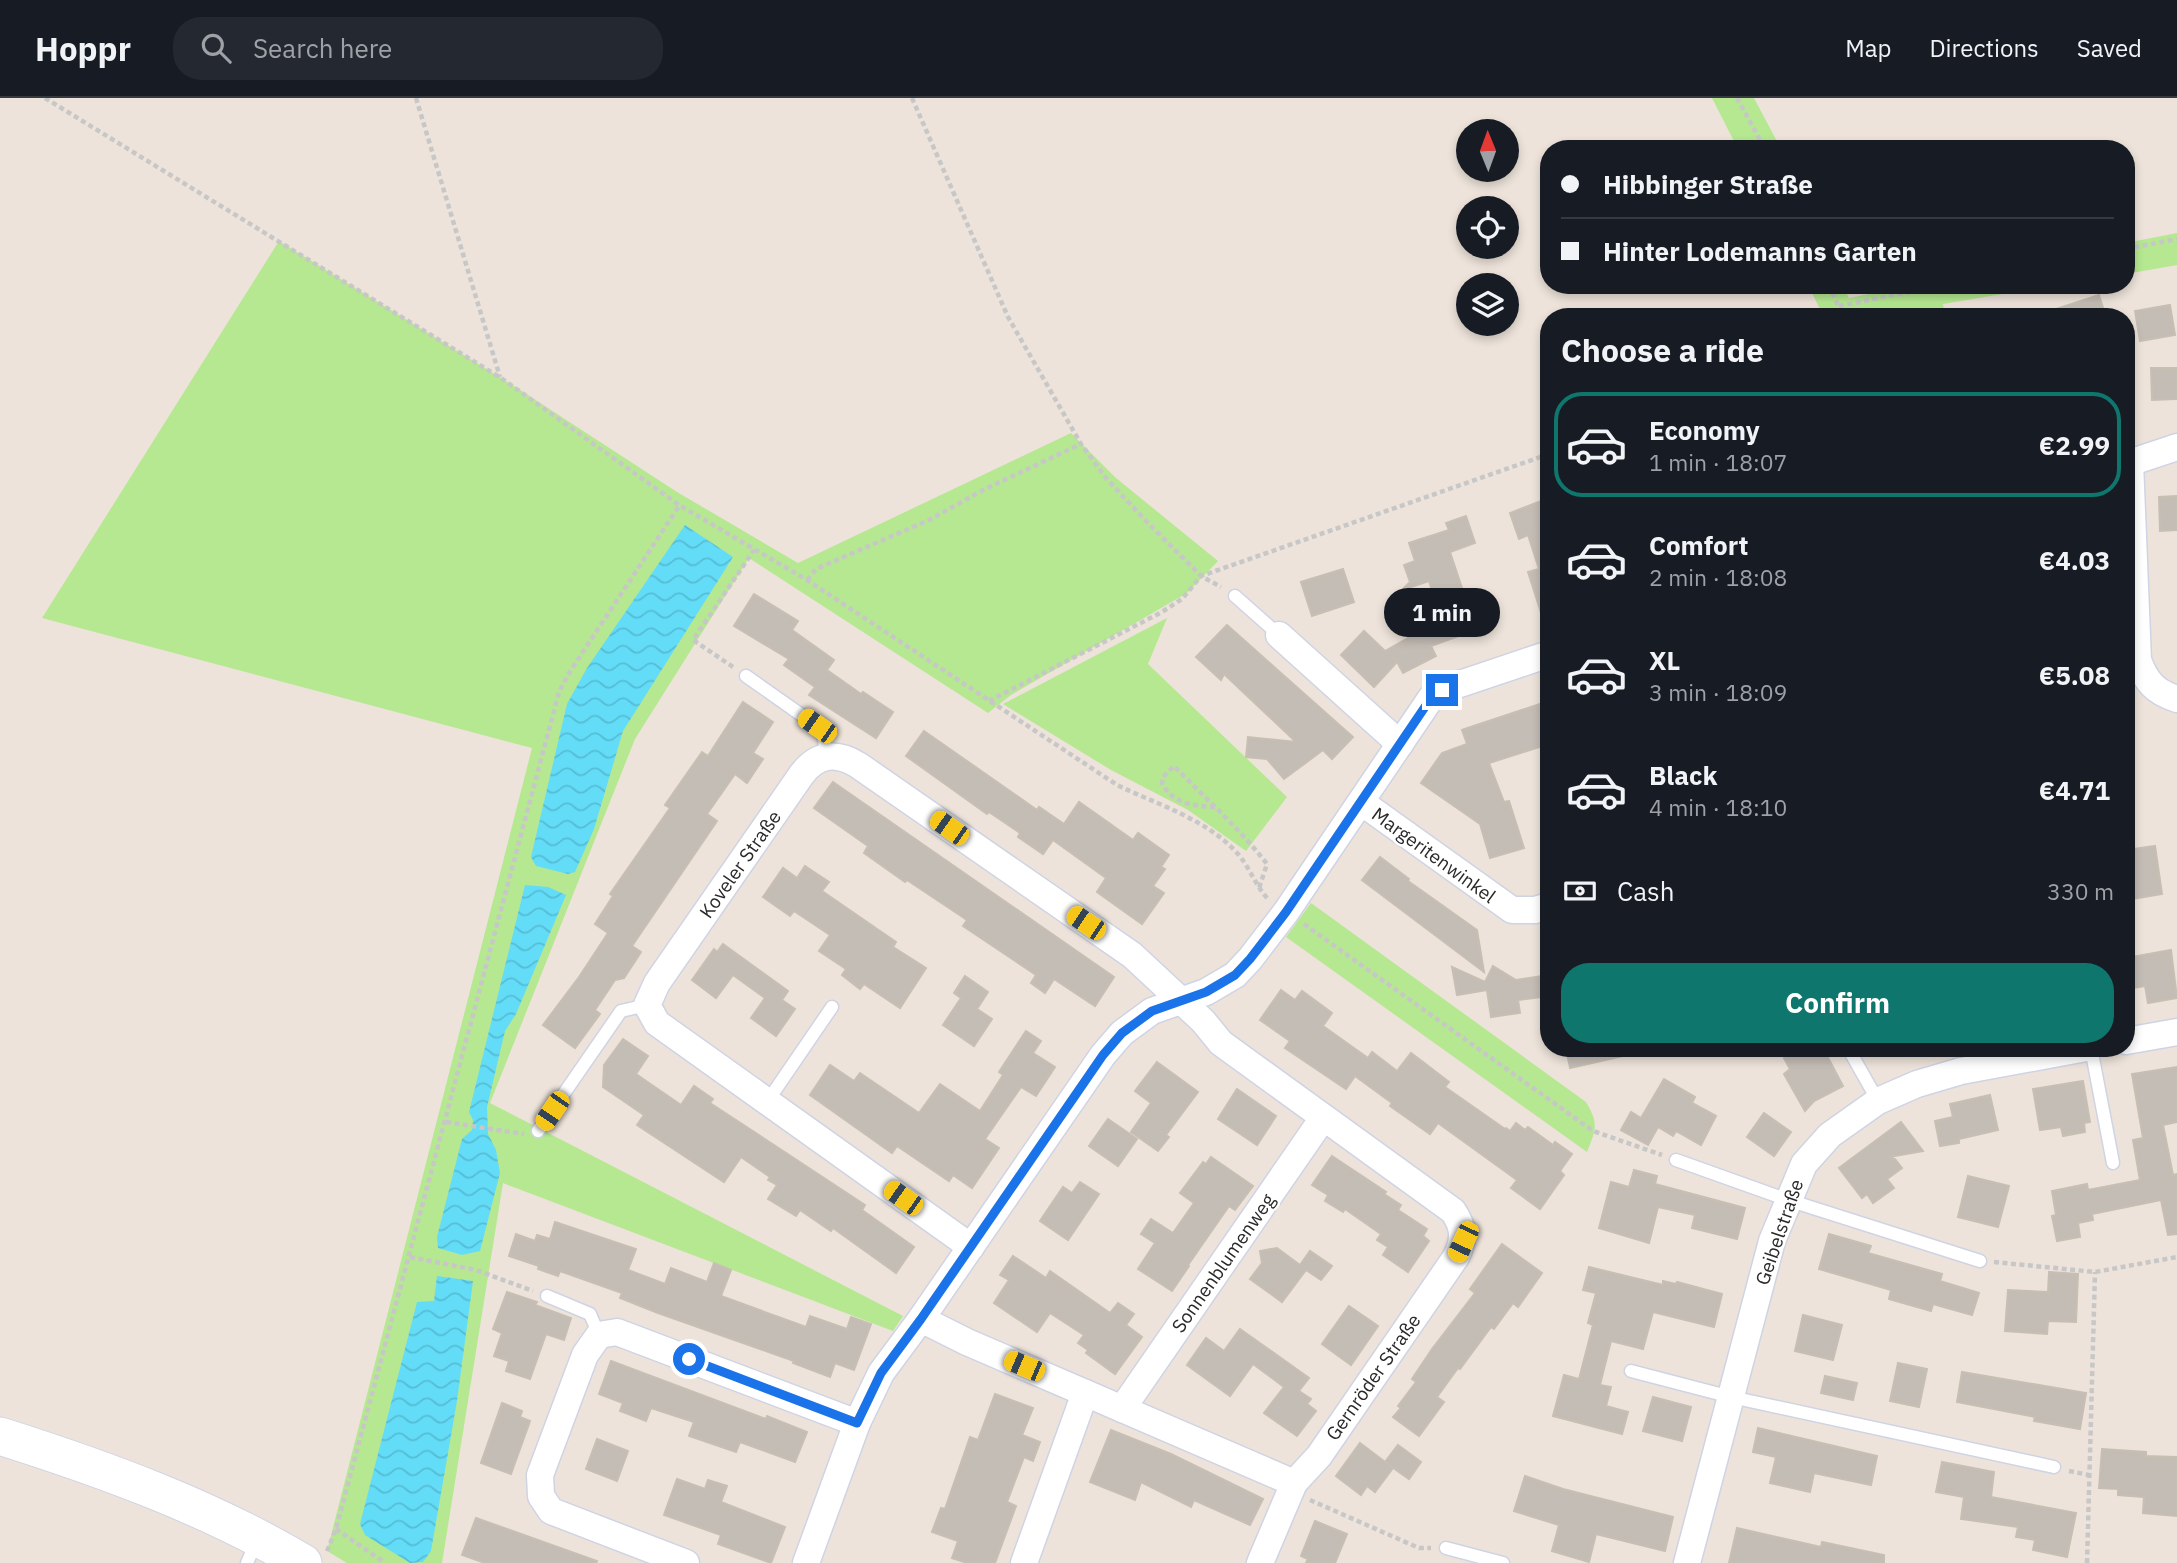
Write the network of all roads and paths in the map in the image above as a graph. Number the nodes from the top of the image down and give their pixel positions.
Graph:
1 (45, 98) edge
2 (416, 98) edge
3 (912, 98) edge
4 (1737, 98) edge
5 (1760, 140) edge
6 (2177, 239) edge
7 (2135, 247) edge
8 (1833, 294) edge
9 (1900, 294) edge
10 (1839, 306) joint
11 (501, 378) junction
12 (1081, 444) junction
13 (2177, 447) edge
14 (1540, 457) edge
15 (2135, 461) edge
16 (679, 505) junction
17 (754, 550) junction
18 (1201, 576) junction
19 (807, 580) junction
20 (1235, 596) joint
21 (2135, 601) edge
22 (1279, 635) joint
23 (1540, 657) edge
24 (746, 676) joint
25 (2177, 699) edge
26 (989, 701) junction
27 (1400, 744) junction
28 (826, 756) junction
29 (1361, 802) junction
30 (1214, 807) junction
31 (1258, 889) junction
32 (1270, 901) dead end
33 (1540, 909) edge
34 (1302, 923) dead end
35 (1181, 1001) junction
36 (647, 1005) junction
37 (832, 1007) dead end
38 (2177, 1032) edge
39 (2135, 1039) edge
40 (1853, 1057) edge
41 (2041, 1057) edge
42 (2091, 1057) edge
43 (1878, 1101) junction
44 (767, 1102) junction
45 (1323, 1118) junction
46 (446, 1122) junction
47 (538, 1131) joint
48 (1676, 1160) joint
49 (2113, 1163) dead end
50 (1788, 1200) junction
51 (971, 1247) junction
52 (410, 1257) junction
53 (2177, 1257) edge
54 (1980, 1261) joint
55 (2095, 1272) junction
56 (547, 1296) joint
57 (921, 1319) junction
58 (599, 1335) junction
59 (1632, 1371) dead end
60 (1085, 1393) junction
61 (1731, 1397) junction
62 (1122, 1409) junction
63 (857, 1423) junction
64 (0, 1436) edge
65 (2054, 1468) dead end
66 (1294, 1483) junction
67 (336, 1529) junction
68 (1446, 1548) joint
69 (253, 1551) edge
70 (314, 1559) edge
71 (385, 1563) edge
72 (686, 1563) edge
73 (806, 1563) edge
74 (1024, 1563) edge
75 (1260, 1563) edge
76 (1503, 1563) edge
77 (1687, 1563) edge
78 (2087, 1563) edge

1 - 11 path
2 - 11 path
3 - 12 path
4 - 5 path
6 - 7 path
8 - 10 path
9 - 10 path
11 - 16 path
12 - 18 path
12 - 19 path
13 - 15 street
14 - 18 path
16 - 17 path
16 - 46 path
17 - 19 path
17 - 24 path
18 - 20 path
18 - 26 path
19 - 26 path
20 - 22 lane
21 - 25 street
22 - 27 street
23 - 27 street
24 - 28 lane
26 - 31 path
27 - 29 street
28 - 35 street
28 - 36 street, Koveler Straße
29 - 33 street, Margeritenwinkel
29 - 35 street
30 - 30 path
30 - 31 path
31 - 32 path
34 - 48 path
35 - 45 street, Gernröder Straße
35 - 51 street
36 - 44 street
36 - 47 lane
37 - 44 lane
38 - 39 street
40 - 43 lane
41 - 43 street, Geibelstraße
42 - 49 lane
43 - 50 street, Geibelstraße
44 - 51 street
45 - 62 street, Sonnenblumenweg
45 - 66 street, Gernröder Straße
46 - 47 path
46 - 52 path
48 - 50 lane
50 - 54 lane
50 - 61 street, Geibelstraße
51 - 57 street
52 - 56 path
52 - 67 path
53 - 55 path
54 - 55 path
55 - 78 path
56 - 58 lane
57 - 60 street
57 - 63 street
58 - 63 street
58 - 72 street
59 - 61 lane
60 - 62 street
60 - 74 street
61 - 65 lane
61 - 77 street, Geibelstraße
62 - 66 street
63 - 73 street
64 - 69 street
66 - 68 path
66 - 75 street
67 - 70 path
67 - 71 path
68 - 76 lane
69 - 70 street

